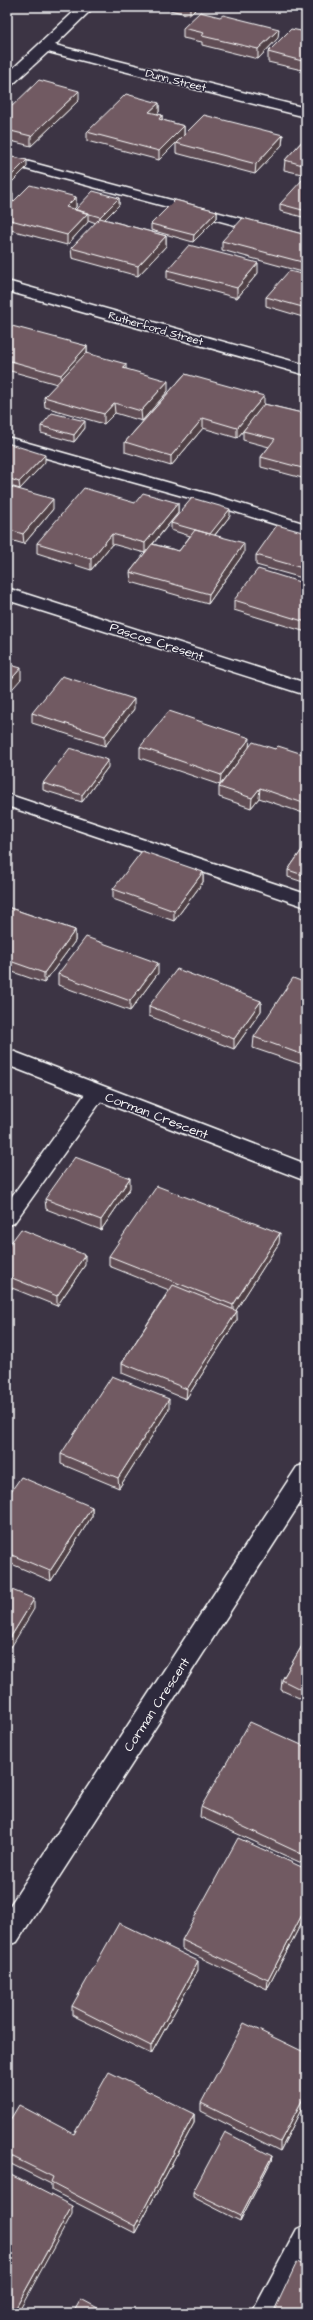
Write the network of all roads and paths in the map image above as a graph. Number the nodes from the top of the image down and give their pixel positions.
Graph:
1 (87, 7) edge
2 (46, 47) junction
3 (7, 82) edge
4 (306, 113) edge
5 (7, 160) edge
6 (306, 240) edge
7 (7, 286) edge
8 (306, 370) edge
9 (7, 442) edge
10 (306, 529) edge
11 (7, 594) edge
12 (306, 689) edge
13 (7, 800) edge
14 (306, 901) edge
15 (7, 1057) edge
16 (98, 1092) junction
17 (306, 1173) edge
18 (7, 1218) edge
19 (306, 1474) edge
20 (7, 1933) edge
21 (306, 2238) edge
22 (266, 2313) edge

1 - 2 street
2 - 3 street
2 - 4 street, Dunn Street
5 - 6 lane
7 - 8 street, Rutherford Street
9 - 10 lane
11 - 12 street, Pascoe Cresent
13 - 14 lane
15 - 16 street, Corman Crescent
16 - 17 street, Corman Crescent
16 - 18 lane
19 - 20 street, Corman Crescent
21 - 22 lane

